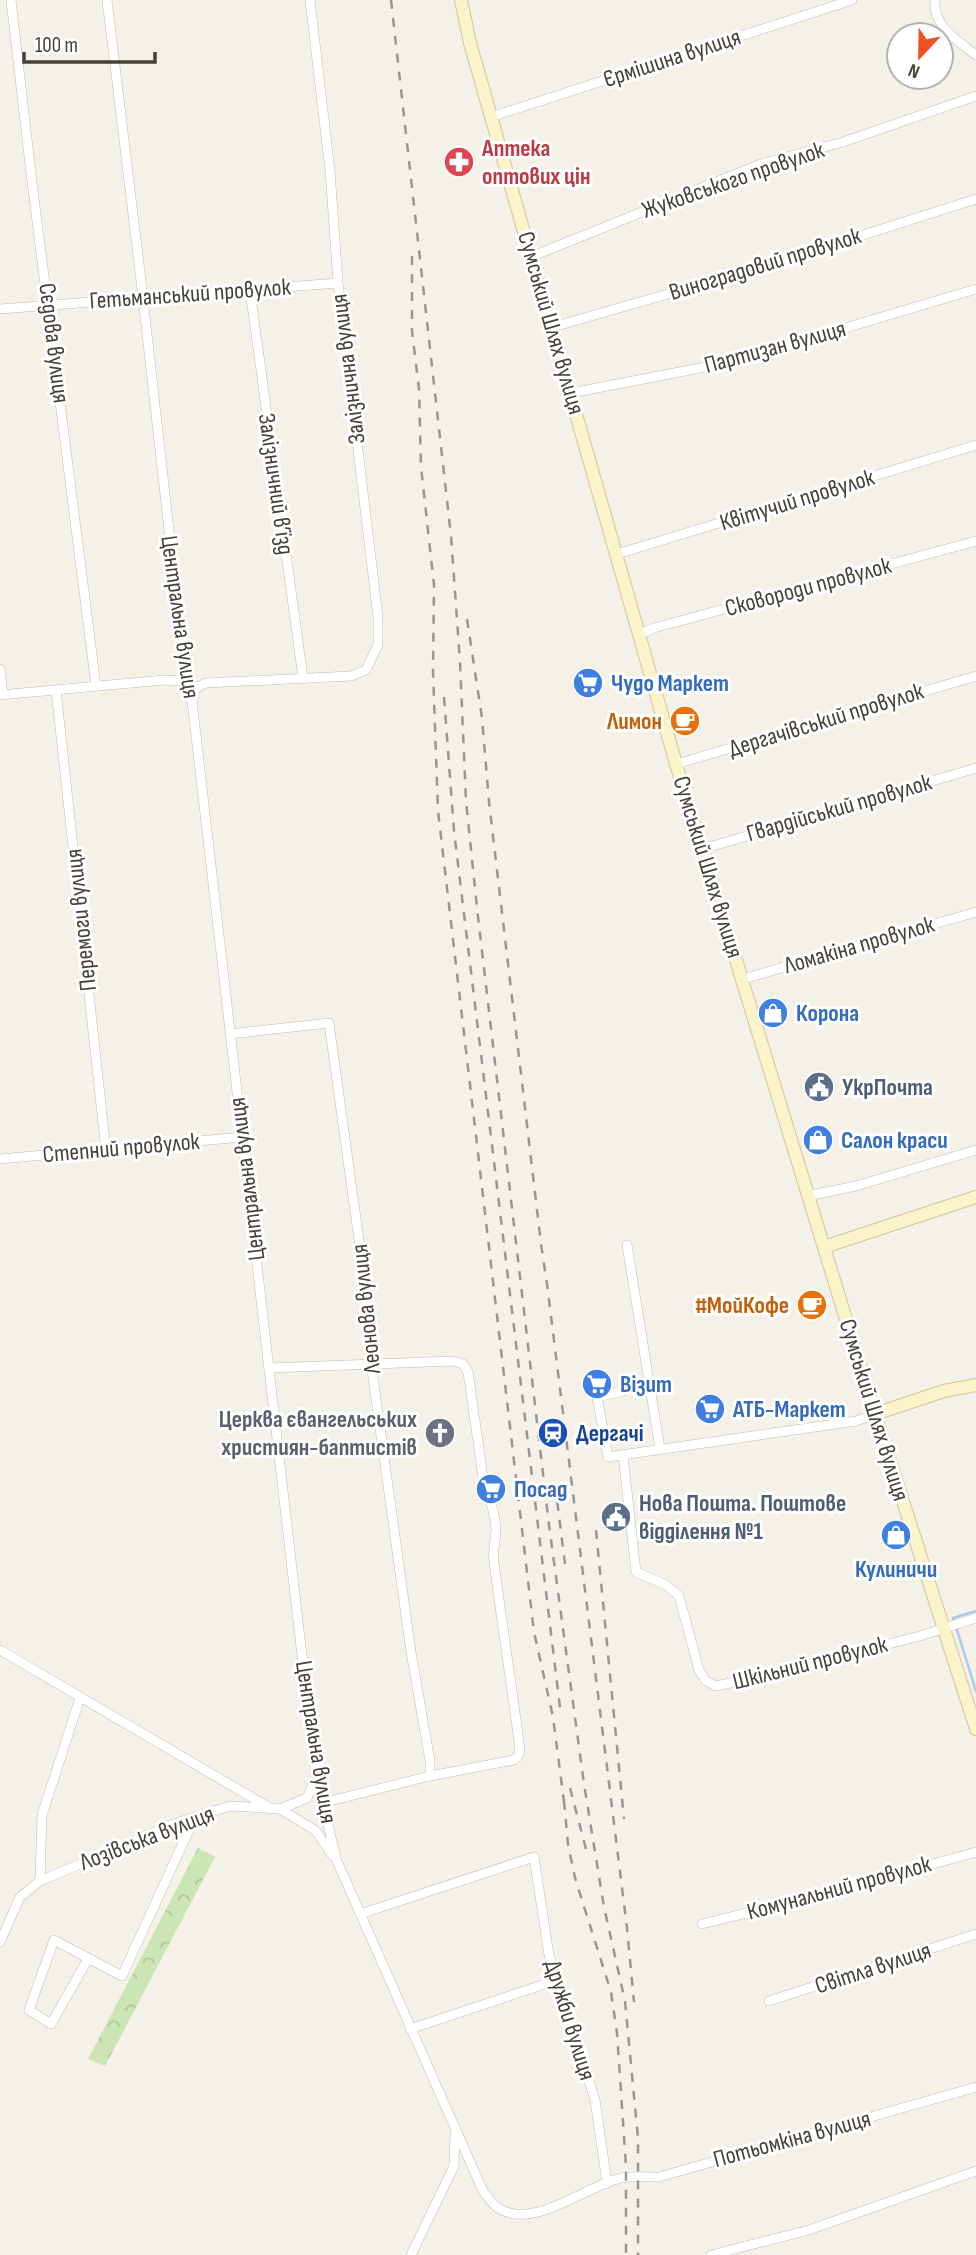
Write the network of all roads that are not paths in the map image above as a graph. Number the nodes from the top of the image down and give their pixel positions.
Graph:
1 (11, 0) edge
2 (107, 0) edge
3 (310, 0) edge
4 (461, 0) edge
5 (852, 0) edge
6 (933, 3) edge
7 (976, 55) edge
8 (976, 96) edge
9 (491, 117) junction
10 (976, 199) edge
11 (533, 256) junction
12 (338, 283) junction
13 (976, 289) edge
14 (250, 290) junction
15 (142, 298) junction
16 (49, 304) junction
17 (0, 309) edge
18 (553, 327) junction
19 (571, 393) junction
20 (976, 445) edge
21 (976, 541) edge
22 (617, 554) junction
23 (640, 634) junction
24 (0, 669) edge
25 (976, 676) edge
26 (303, 678) junction
27 (186, 681) junction
28 (206, 683) junction
29 (96, 686) junction
30 (56, 690) junction
31 (2, 695) edge
32 (192, 701) junction
33 (676, 764) junction
34 (976, 768) edge
35 (703, 849) junction
36 (976, 912) edge
37 (743, 979) junction
38 (230, 1034) junction
39 (242, 1137) junction
40 (976, 1150) edge
41 (106, 1151) junction
42 (0, 1159) edge
43 (807, 1196) junction
44 (976, 1197) edge
45 (627, 1245) dead end
46 (824, 1247) junction
47 (371, 1363) junction
48 (269, 1368) junction
49 (649, 1385) junction
50 (976, 1385) edge
51 (875, 1414) junction
52 (660, 1449) junction
53 (623, 1455) junction
54 (976, 1618) edge
55 (944, 1628) junction
56 (0, 1650) edge
57 (80, 1698) junction
58 (976, 1729) edge
59 (430, 1776) junction
60 (316, 1777) junction
61 (322, 1803) junction
62 (276, 1809) junction
63 (195, 1817) junction
64 (976, 1852) edge
65 (337, 1861) junction
66 (40, 1881) junction
67 (360, 1914) junction
68 (702, 1924) dead end
69 (976, 1934) edge
70 (0, 1942) edge
71 (88, 1959) junction
72 (557, 1980) junction
73 (769, 2001) dead end
74 (410, 2029) junction
75 (976, 2087) edge
76 (455, 2129) junction
77 (976, 2171) edge
78 (607, 2183) junction
79 (411, 2255) edge
80 (711, 2255) edge

1 - 16 street, Сєдова вулиця
2 - 15 street, Центральна вулиця
3 - 12 street, Залізнична вулиця
4 - 9 main road, Сумський Шлях вулиця
5 - 9 street, Єрмішина вулиця
6 - 7 street
8 - 11 street, Жуковського провулок
9 - 11 main road, Сумський Шлях вулиця
10 - 18 street, Виноградовий провулок
11 - 18 main road, Сумський Шлях вулиця
12 - 14 street, Гетьманський провулок
12 - 26 street, Залізнична вулиця
13 - 19 street, Партизан вулиця
14 - 15 street, Гетьманський провулок
14 - 26 street, Залізничний в’їзд
15 - 16 street, Гетьманський провулок
15 - 27 street, Центральна вулиця
16 - 17 street, Гетьманський провулок
16 - 29 street, Сєдова вулиця
18 - 19 main road, Сумський Шлях вулиця
19 - 22 main road, Сумський Шлях вулиця
20 - 22 street, Квітучий провулок
21 - 23 street, Сковороди провулок
22 - 23 main road, Сумський Шлях вулиця
23 - 33 main road, Сумський Шлях вулиця
24 - 31 street
25 - 33 street, Дергачівський провулок
26 - 28 street
27 - 28 street
27 - 29 street
27 - 32 street, Центральна вулиця
28 - 32 street
29 - 30 street
30 - 31 street
30 - 41 street, Перемоги вулиця
32 - 38 street, Центральна вулиця
33 - 35 main road, Сумський Шлях вулиця
34 - 35 street, Гвардійський провулок
35 - 37 main road, Сумський Шлях вулиця
36 - 37 street, Ломакіна провулок
37 - 43 main road, Сумський Шлях вулиця
38 - 39 street, Центральна вулиця
38 - 47 street, Леонова вулиця
39 - 41 street, Степний провулок
39 - 48 street, Центральна вулиця
40 - 43 street
41 - 42 street, Степний провулок
43 - 46 main road, Сумський Шлях вулиця
44 - 46 main road
45 - 49 street
46 - 51 main road, Сумський Шлях вулиця
47 - 48 street
47 - 59 street, Леонова вулиця
47 - 59 street
48 - 60 street, Центральна вулиця
49 - 52 street
49 - 53 street
50 - 51 main road
51 - 52 street
51 - 55 main road, Сумський Шлях вулиця
52 - 53 street
53 - 55 street, Шкільний провулок
54 - 55 street, Шкільний провулок
55 - 58 main road, Сумський Шлях вулиця
56 - 57 street
57 - 62 street
57 - 66 street
59 - 61 street
60 - 61 street, Центральна вулиця
60 - 62 street
61 - 65 street, Центральна вулиця
62 - 63 street, Лозівська вулиця
62 - 65 street
63 - 66 street, Лозівська вулиця
63 - 71 street
64 - 68 street, Комунальний провулок
65 - 67 street, Центральна вулиця
66 - 70 street, Лозівська вулиця
67 - 72 street, Дружби вулиця
67 - 74 street, Центральна вулиця
69 - 73 street, Світла вулиця
71 - 71 street
72 - 74 street
72 - 78 street, Дружби вулиця
74 - 76 street, Центральна вулиця
75 - 78 street, Потьомкіна вулиця
76 - 78 street, Центральна вулиця
76 - 79 street
77 - 80 street

